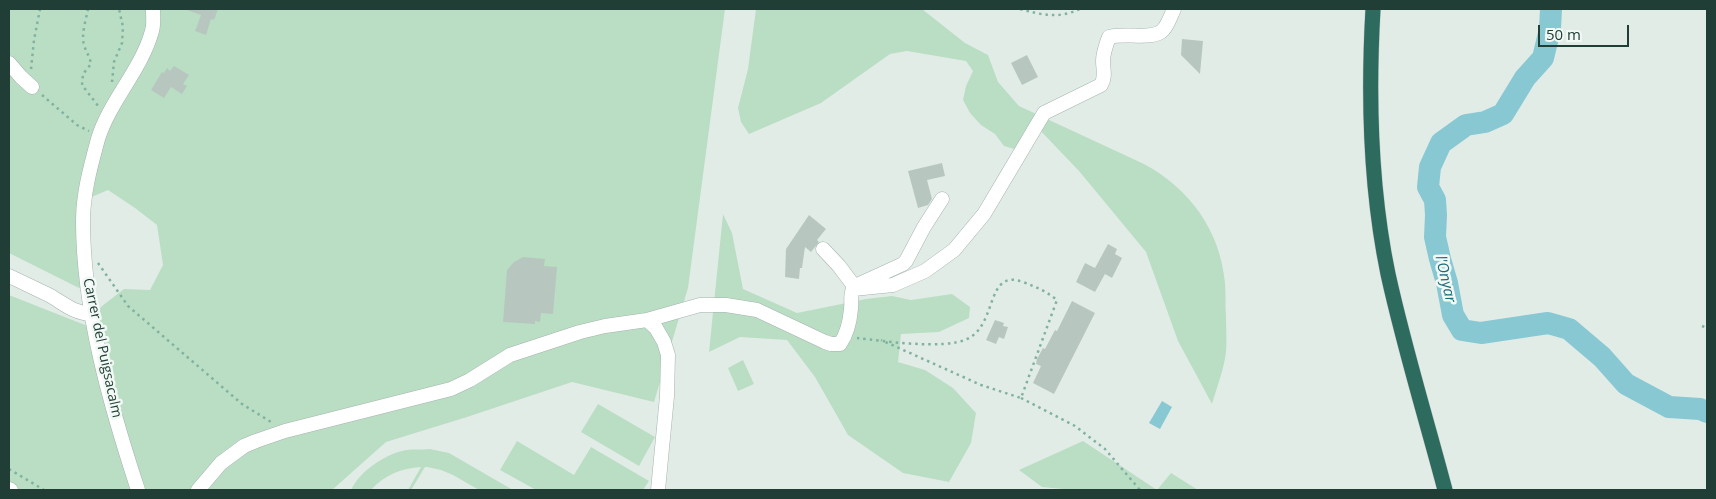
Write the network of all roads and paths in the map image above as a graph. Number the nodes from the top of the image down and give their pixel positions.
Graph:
1 (40, 9) edge
2 (88, 9) edge
3 (119, 9) edge
4 (153, 9) edge
5 (1020, 9) edge
6 (1080, 9) edge
7 (1174, 9) edge
8 (1373, 9) edge
9 (9, 63) edge
10 (32, 87) junction
11 (110, 90) dead end
12 (107, 115) junction
13 (99, 137) junction
14 (942, 198) dead end
15 (84, 244) junction
16 (823, 249) dead end
17 (9, 276) edge
18 (854, 287) junction
19 (92, 314) junction
20 (647, 320) junction
21 (1702, 326) dead end
22 (1707, 328) edge
23 (845, 337) junction
24 (881, 340) junction
25 (1021, 398) junction
26 (285, 431) junction
27 (9, 469) edge
28 (44, 490) edge
29 (138, 490) edge
30 (198, 490) edge
31 (658, 490) edge
32 (1140, 490) edge
33 (1445, 490) edge

1 - 10 path
2 - 12 path
3 - 11 path
4 - 12 street, Carrer del Puigsacalm
5 - 6 path
7 - 18 street
8 - 33 highway
9 - 10 street
10 - 13 path
12 - 13 street, Carrer del Puigsacalm
13 - 15 street, Carrer del Puigsacalm
14 - 18 street
15 - 19 street, Carrer del Puigsacalm
15 - 26 path
16 - 18 street
17 - 19 street
18 - 23 street
19 - 29 street, Carrer del Puigsacalm
20 - 23 street
20 - 26 street
20 - 31 street
21 - 22 path
23 - 24 path
24 - 25 path
24 - 25 path
25 - 32 path
26 - 30 street
27 - 28 path

